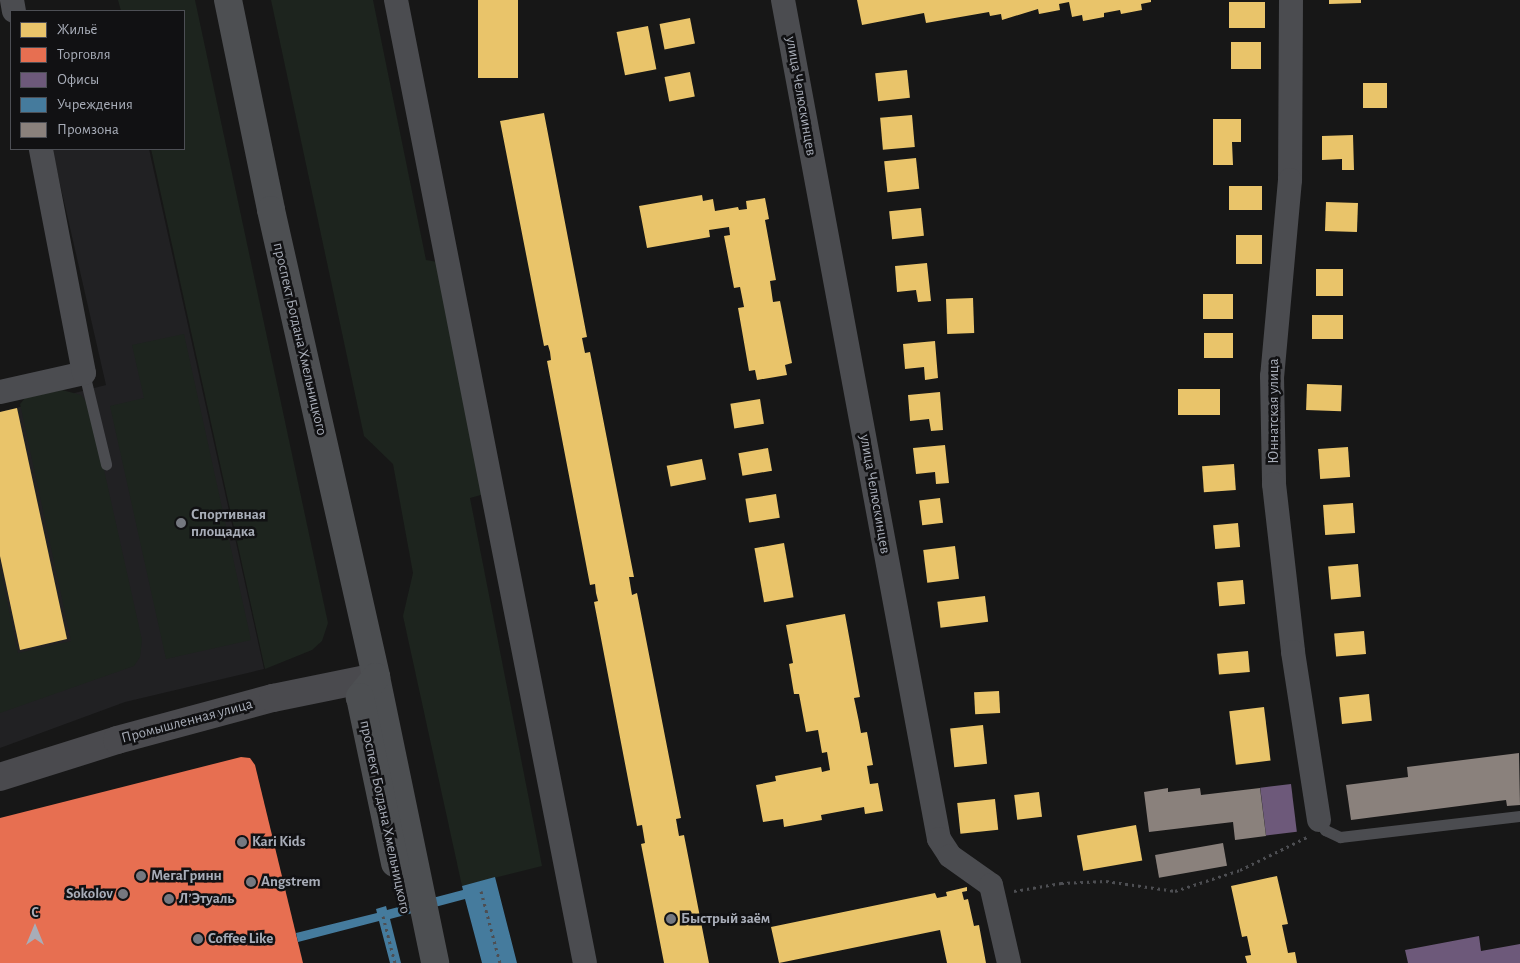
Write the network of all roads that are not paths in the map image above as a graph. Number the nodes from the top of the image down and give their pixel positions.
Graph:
1 (228, 0) edge
2 (396, 0) edge
3 (783, 0) edge
4 (1291, 0) edge
5 (41, 150) edge
6 (84, 373) junction
7 (0, 392) edge
8 (106, 464) dead end
9 (376, 677) junction
10 (0, 777) edge
11 (1520, 816) edge
12 (1322, 825) joint
13 (416, 963) edge
14 (435, 963) edge
15 (585, 963) edge
16 (1009, 963) edge

1 - 9 main road, проспект Богдана Хмельницкого
2 - 15 street
3 - 16 street, улица Челюскинцев
4 - 12 street, Юннатская улица
5 - 6 street
6 - 7 street
6 - 8 lane
9 - 10 street, Промышленная улица
9 - 13 main road, проспект Богдана Хмельницкого
9 - 14 main road, проспект Богдана Хмельницкого
11 - 12 lane

